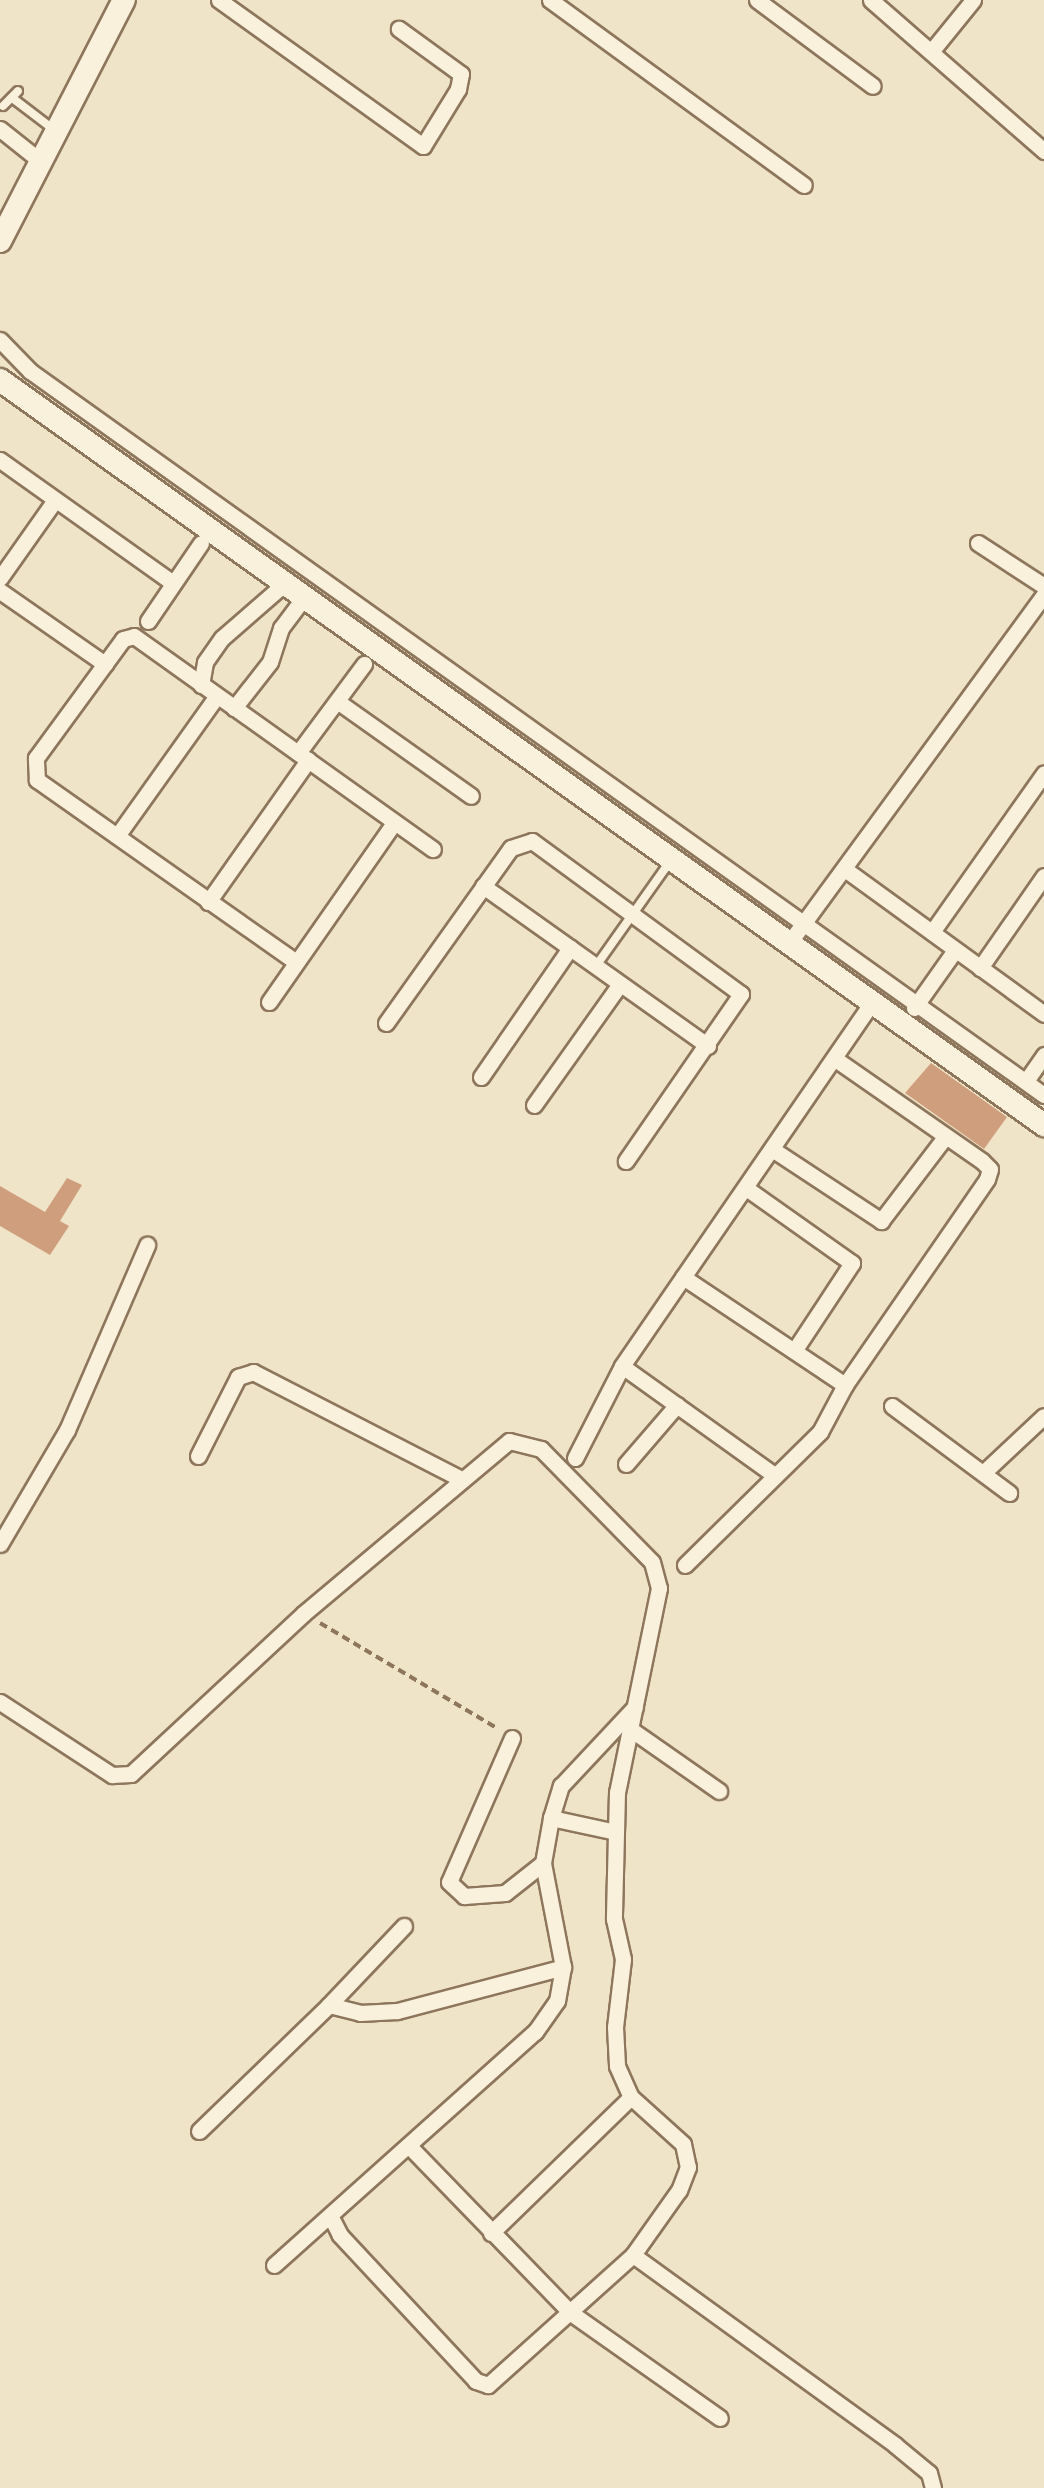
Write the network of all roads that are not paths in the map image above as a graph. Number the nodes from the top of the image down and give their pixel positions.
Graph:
1 (124, 0) edge
2 (219, 0) edge
3 (550, 0) edge
4 (757, 0) edge
5 (871, 0) edge
6 (973, 0) edge
7 (399, 29) dead end
8 (934, 48) junction
9 (873, 86) dead end
10 (2, 106) dead end
11 (0, 129) edge
12 (54, 129) junction
13 (1044, 150) edge
14 (39, 160) junction
15 (804, 184) dead end
16 (0, 241) edge
17 (0, 340) edge
18 (0, 380) edge
19 (0, 460) edge
20 (55, 500) junction
21 (201, 543) dead end
22 (978, 543) dead end
23 (0, 578) edge
24 (174, 584) junction
25 (1044, 586) edge
26 (0, 590) edge
27 (294, 590) junction
28 (1044, 595) edge
29 (148, 620) dead end
30 (105, 664) junction
31 (364, 664) dead end
32 (201, 685) junction
33 (217, 696) junction
34 (337, 701) junction
35 (234, 708) junction
36 (303, 757) junction
37 (1044, 773) edge
38 (471, 796) dead end
39 (1037, 796) edge
40 (394, 823) junction
41 (117, 836) junction
42 (432, 849) dead end
43 (672, 860) junction
44 (846, 870) junction
45 (1044, 876) edge
46 (483, 886) junction
47 (208, 902) junction
48 (634, 912) junction
49 (808, 923) junction
50 (932, 932) junction
51 (790, 943) junction
52 (570, 948) junction
53 (955, 950) junction
54 (296, 962) junction
55 (596, 966) junction
56 (980, 968) junction
57 (620, 984) junction
58 (268, 1002) dead end
59 (872, 1002) junction
60 (916, 1003) junction
61 (1044, 1014) edge
62 (386, 1024) dead end
63 (906, 1028) junction
64 (708, 1046) junction
65 (1044, 1056) edge
66 (834, 1058) junction
67 (481, 1077) dead end
68 (1026, 1081) junction
69 (1044, 1094) edge
70 (534, 1106) dead end
71 (1044, 1125) edge
72 (944, 1137) junction
73 (772, 1149) junction
74 (626, 1162) dead end
75 (746, 1188) junction
76 (147, 1245) dead end
77 (682, 1277) junction
78 (794, 1351) junction
79 (622, 1366) junction
80 (845, 1384) junction
81 (678, 1406) junction
82 (892, 1406) dead end
83 (1044, 1416) edge
84 (198, 1456) dead end
85 (575, 1458) dead end
86 (626, 1464) dead end
87 (983, 1473) junction
88 (774, 1475) junction
89 (461, 1480) junction
90 (1009, 1493) dead end
91 (0, 1544) edge
92 (685, 1565) dead end
93 (0, 1702) edge
94 (636, 1707) junction
95 (633, 1731) junction
96 (512, 1738) road end
97 (719, 1792) dead end
98 (551, 1818) junction
99 (616, 1832) junction
100 (543, 1863) junction
101 (404, 1926) dead end
102 (563, 1967) junction
103 (329, 2006) junction
104 (631, 2098) junction
105 (200, 2131) dead end
106 (410, 2147) junction
107 (332, 2219) junction
108 (491, 2234) junction
109 (633, 2255) junction
110 (274, 2265) dead end
111 (571, 2313) junction
112 (720, 2418) dead end
113 (932, 2488) edge

1 - 12 street
2 - 7 street
3 - 15 street
4 - 9 street
5 - 8 street
6 - 8 street
8 - 13 street
10 - 12 lane
11 - 14 street
12 - 14 street
14 - 16 street
17 - 49 street
18 - 27 street
19 - 20 street
20 - 23 street
20 - 24 street
21 - 24 street
22 - 25 street
24 - 29 street
26 - 30 street
27 - 32 street
27 - 35 street
27 - 43 street
28 - 44 street
30 - 32 street
30 - 41 street
31 - 34 street
32 - 33 street
33 - 35 street
33 - 41 street
34 - 36 street
34 - 38 street
35 - 36 street
36 - 40 street
36 - 47 street
37 - 39 street
39 - 50 street
40 - 42 street
40 - 54 street
41 - 47 street
43 - 48 lane
43 - 51 street
44 - 49 street
44 - 50 street
45 - 56 street
46 - 48 street
46 - 52 street
46 - 62 street
47 - 54 street
48 - 55 lane
48 - 64 street
49 - 51 street
49 - 60 street
50 - 53 street
51 - 59 street
52 - 55 street
52 - 67 street
53 - 56 street
53 - 60 street
54 - 58 street
55 - 57 street
56 - 61 street
57 - 64 street
57 - 70 street
59 - 63 street
59 - 66 street
60 - 63 street
60 - 68 street
63 - 71 street
64 - 74 street
65 - 68 street
66 - 72 street
66 - 73 street
68 - 69 street
72 - 73 street
72 - 80 street
73 - 75 street
75 - 77 street
75 - 78 street
76 - 91 street
77 - 78 street
77 - 79 street
78 - 80 street
79 - 81 street
79 - 85 street
80 - 88 street
81 - 86 street
81 - 88 street
82 - 87 street
83 - 87 street
84 - 89 street
87 - 90 street
88 - 92 street
89 - 93 street
89 - 94 street
94 - 95 street
94 - 98 street
95 - 97 street
95 - 99 street
96 - 100 street
98 - 99 street
98 - 100 street
99 - 104 street
100 - 102 street
101 - 103 street
102 - 103 street
102 - 106 street
103 - 105 street
104 - 108 street
104 - 109 street
106 - 107 street
106 - 108 street
107 - 110 street
107 - 111 street
108 - 111 street
109 - 111 street
109 - 113 street
111 - 112 street

